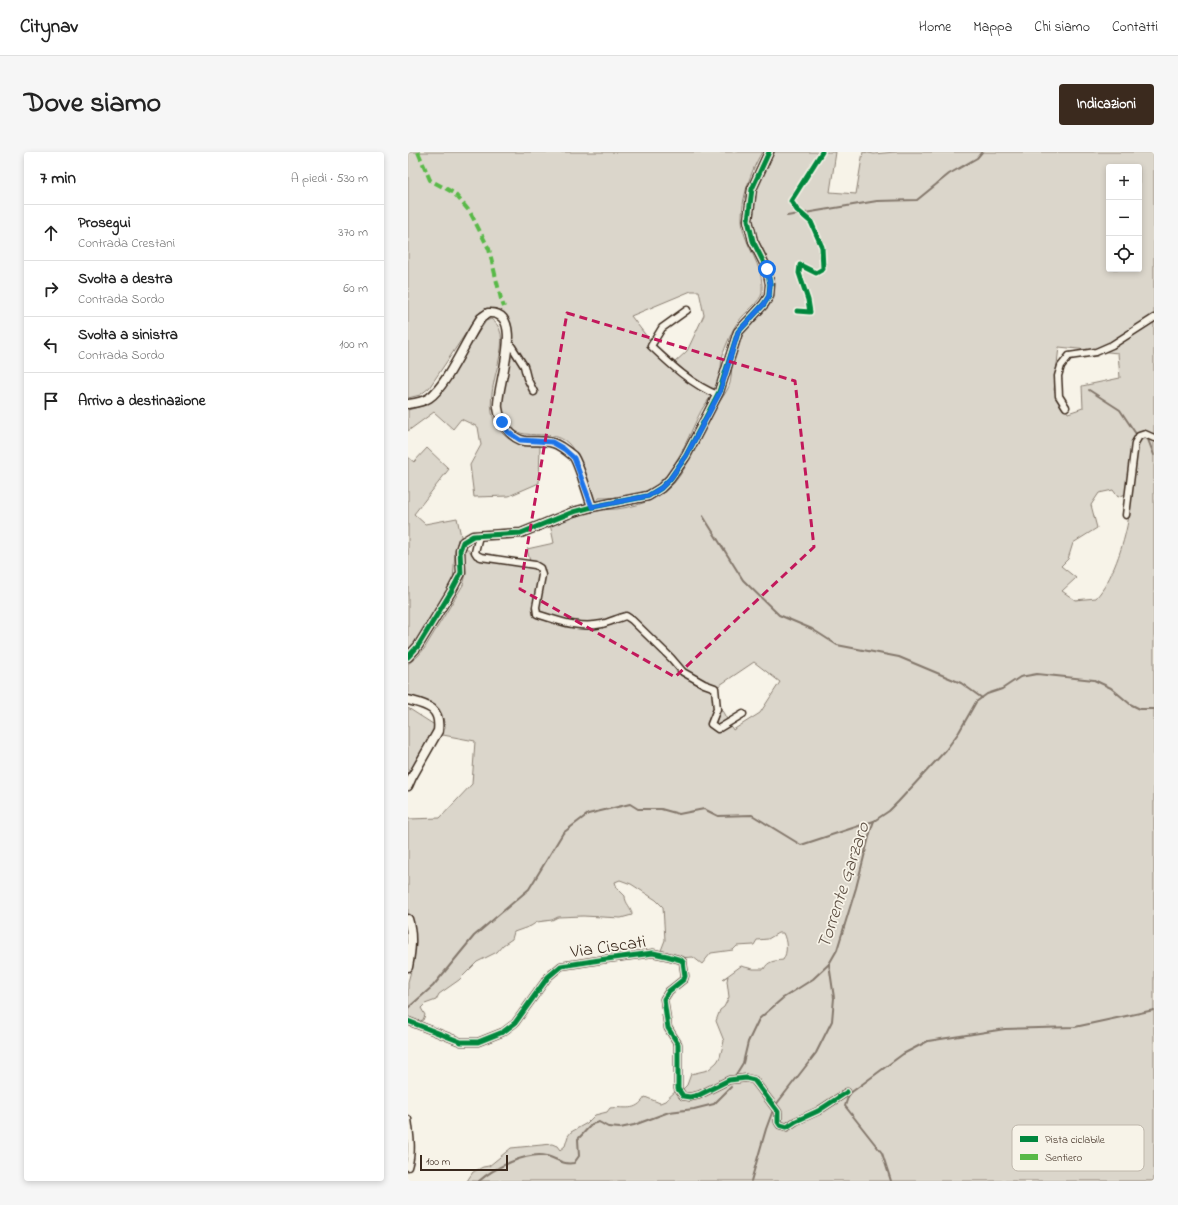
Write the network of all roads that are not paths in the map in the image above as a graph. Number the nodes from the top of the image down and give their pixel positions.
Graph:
1 (769, 152) edge
2 (687, 310) dead end
3 (1154, 318) edge
4 (507, 339) junction
5 (534, 392) dead end
6 (718, 395) junction
7 (408, 404) edge
8 (1066, 407) dead end
9 (1154, 438) edge
10 (592, 507) junction
11 (1126, 515) dead end
12 (476, 536) junction
13 (408, 657) edge
14 (408, 700) edge
15 (743, 714) dead end
16 (408, 786) edge
17 (408, 919) edge
18 (408, 967) edge
19 (408, 1022) edge
20 (847, 1092) dead end
21 (408, 1119) edge
22 (408, 1167) edge

1 - 6 street
2 - 6 street
3 - 8 street
4 - 5 street
4 - 7 street
4 - 10 street
6 - 10 street
9 - 11 street
10 - 12 street
12 - 13 street
12 - 15 street
14 - 16 street
17 - 18 street
19 - 20 street, Via Ciscati
21 - 22 street

